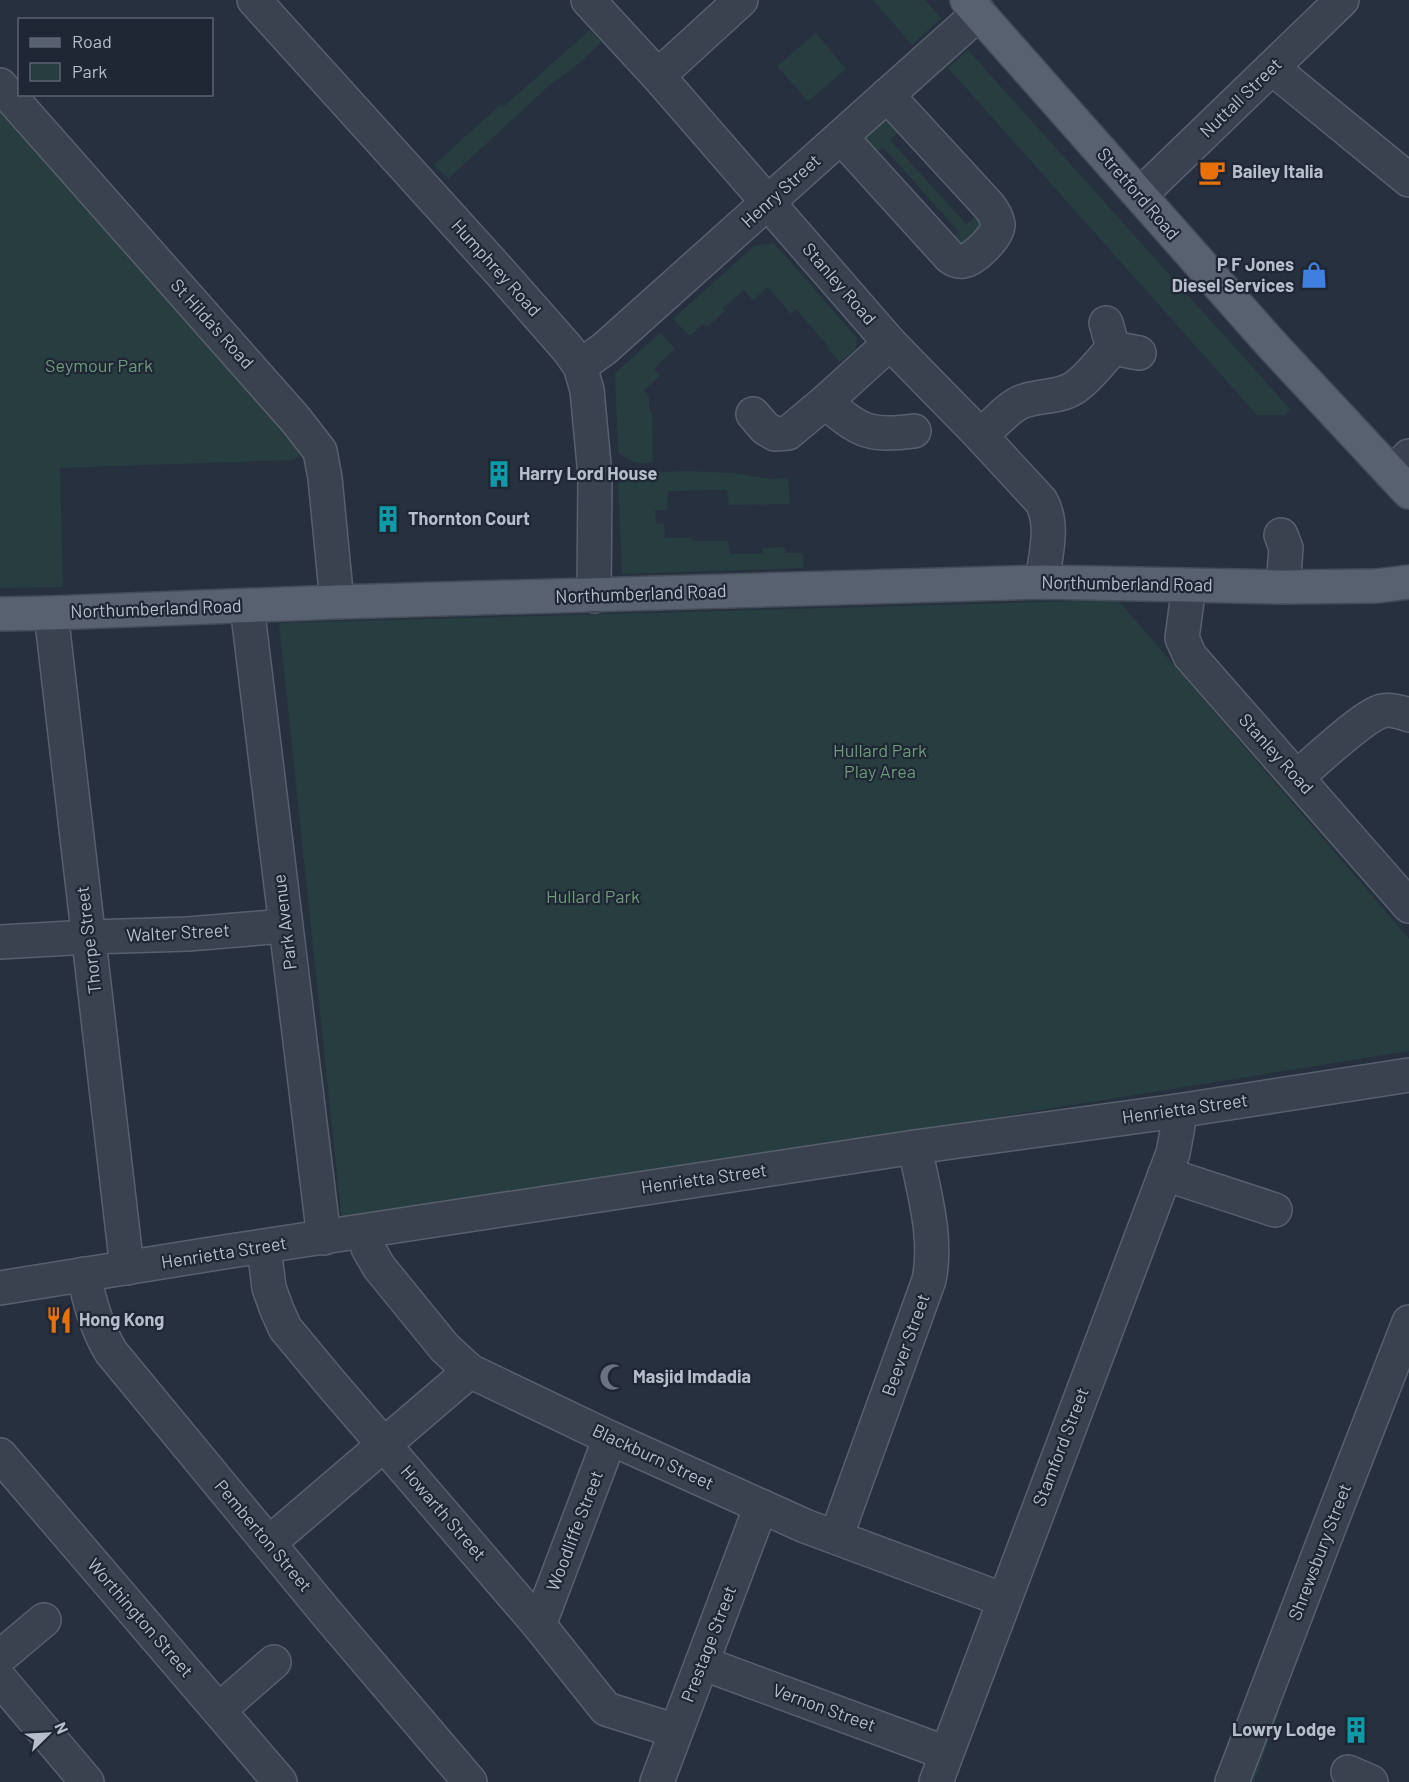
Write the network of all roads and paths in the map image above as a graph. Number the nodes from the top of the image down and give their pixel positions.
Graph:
1 (254, 0) edge
2 (588, 0) edge
3 (741, 0) edge
4 (1342, 0) edge
5 (973, 6) edge
6 (1272, 68) junction
7 (658, 76) junction
8 (0, 85) edge
9 (887, 95) junction
10 (841, 137) junction
11 (1409, 180) edge
12 (1140, 195) junction
13 (768, 203) junction
14 (1119, 341) dead end
15 (890, 342) junction
16 (580, 366) junction
17 (825, 402) junction
18 (753, 414) dead end
19 (914, 431) dead end
20 (981, 436) junction
21 (1403, 474) edge
22 (1280, 530) dead end
23 (1042, 582) junction
24 (1409, 582) edge
25 (1189, 586) junction
26 (1283, 587) junction
27 (594, 596) junction
28 (337, 602) junction
29 (247, 606) junction
30 (51, 613) junction
31 (0, 614) edge
32 (1409, 715) edge
33 (1297, 777) junction
34 (1409, 906) edge
35 (285, 926) junction
36 (89, 937) junction
37 (0, 942) edge
38 (1409, 1075) edge
39 (1177, 1111) junction
40 (915, 1147) junction
41 (1165, 1174) junction
42 (1275, 1210) dead end
43 (366, 1232) junction
44 (324, 1238) junction
45 (264, 1247) junction
46 (127, 1268) junction
47 (84, 1274) junction
48 (0, 1288) edge
49 (1409, 1322) edge
50 (470, 1371) junction
51 (610, 1438) junction
52 (383, 1444) junction
53 (0, 1455) edge
54 (777, 1520) junction
55 (836, 1537) junction
56 (269, 1543) junction
57 (1004, 1600) junction
58 (44, 1620) dead end
59 (539, 1625) junction
60 (0, 1657) edge
61 (274, 1662) dead end
62 (702, 1663) junction
63 (0, 1679) edge
64 (219, 1710) junction
65 (679, 1722) junction
66 (941, 1767) edge
67 (659, 1776) edge
68 (87, 1782) edge
69 (280, 1782) edge
70 (470, 1782) edge
71 (1232, 1782) edge

1 - 16 street, Humphrey Road
2 - 7 street, Stanley Road
3 - 7 street
4 - 6 street, Nuttall Street
5 - 9 street, Henry Street
5 - 12 main road, Stretford Road
6 - 11 street
6 - 12 street, Nuttall Street
7 - 13 street, Stanley Road
8 - 28 street, St Hilda's Road
9 - 10 street, Henry Street
9 - 10 street
10 - 13 street, Henry Street
12 - 21 main road, Stretford Road
13 - 15 street, Stanley Road
13 - 16 street, Henry Street
14 - 20 street
15 - 17 street
15 - 20 street, Stanley Road
16 - 27 street, Humphrey Road
17 - 18 street
17 - 19 street
20 - 23 street, Stanley Road
22 - 26 street
23 - 25 main road, Northumberland Road
23 - 27 main road, Northumberland Road
24 - 26 main road, Northumberland Road
25 - 26 main road, Northumberland Road
25 - 33 street, Stanley Road
27 - 28 main road, Northumberland Road
28 - 29 main road, Northumberland Road
29 - 30 main road, Northumberland Road
29 - 35 street, Park Avenue
30 - 31 main road, Northumberland Road
30 - 36 street, Thorpe Street
32 - 33 street
33 - 34 street, Stanley Road
35 - 36 street, Walter Street
35 - 44 street, Park Avenue
36 - 37 street, Walter Street
36 - 46 street, Thorpe Street
38 - 39 street, Henrietta Street
39 - 40 street, Henrietta Street
39 - 41 street, Stamford Street
40 - 43 street, Henrietta Street
40 - 55 street, Beever Street
41 - 42 street
41 - 57 street, Stamford Street
43 - 44 street, Henrietta Street
43 - 50 street, Blackburn Street
44 - 45 street, Henrietta Street
45 - 46 street, Henrietta Street
45 - 52 street, Howarth Street
46 - 47 street, Henrietta Street
47 - 48 street, Henrietta Street
47 - 56 street, Pemberton Street
49 - 71 street, Shrewsbury Street
50 - 51 street, Blackburn Street
50 - 52 street
51 - 54 street, Blackburn Street
51 - 59 street, Woodliffe Street
52 - 56 street
52 - 59 street, Howarth Street
53 - 64 street, Worthington Street
54 - 55 street, Blackburn Street
54 - 62 street, Prestage Street
55 - 57 street, Blackburn Street
56 - 70 street, Pemberton Street
57 - 66 street, Stamford Street
58 - 60 street
59 - 65 street, Howarth Street
61 - 64 street
62 - 65 street, Prestage Street
62 - 66 street, Vernon Street
63 - 68 street
64 - 69 street, Worthington Street
65 - 67 street, Prestage Street

